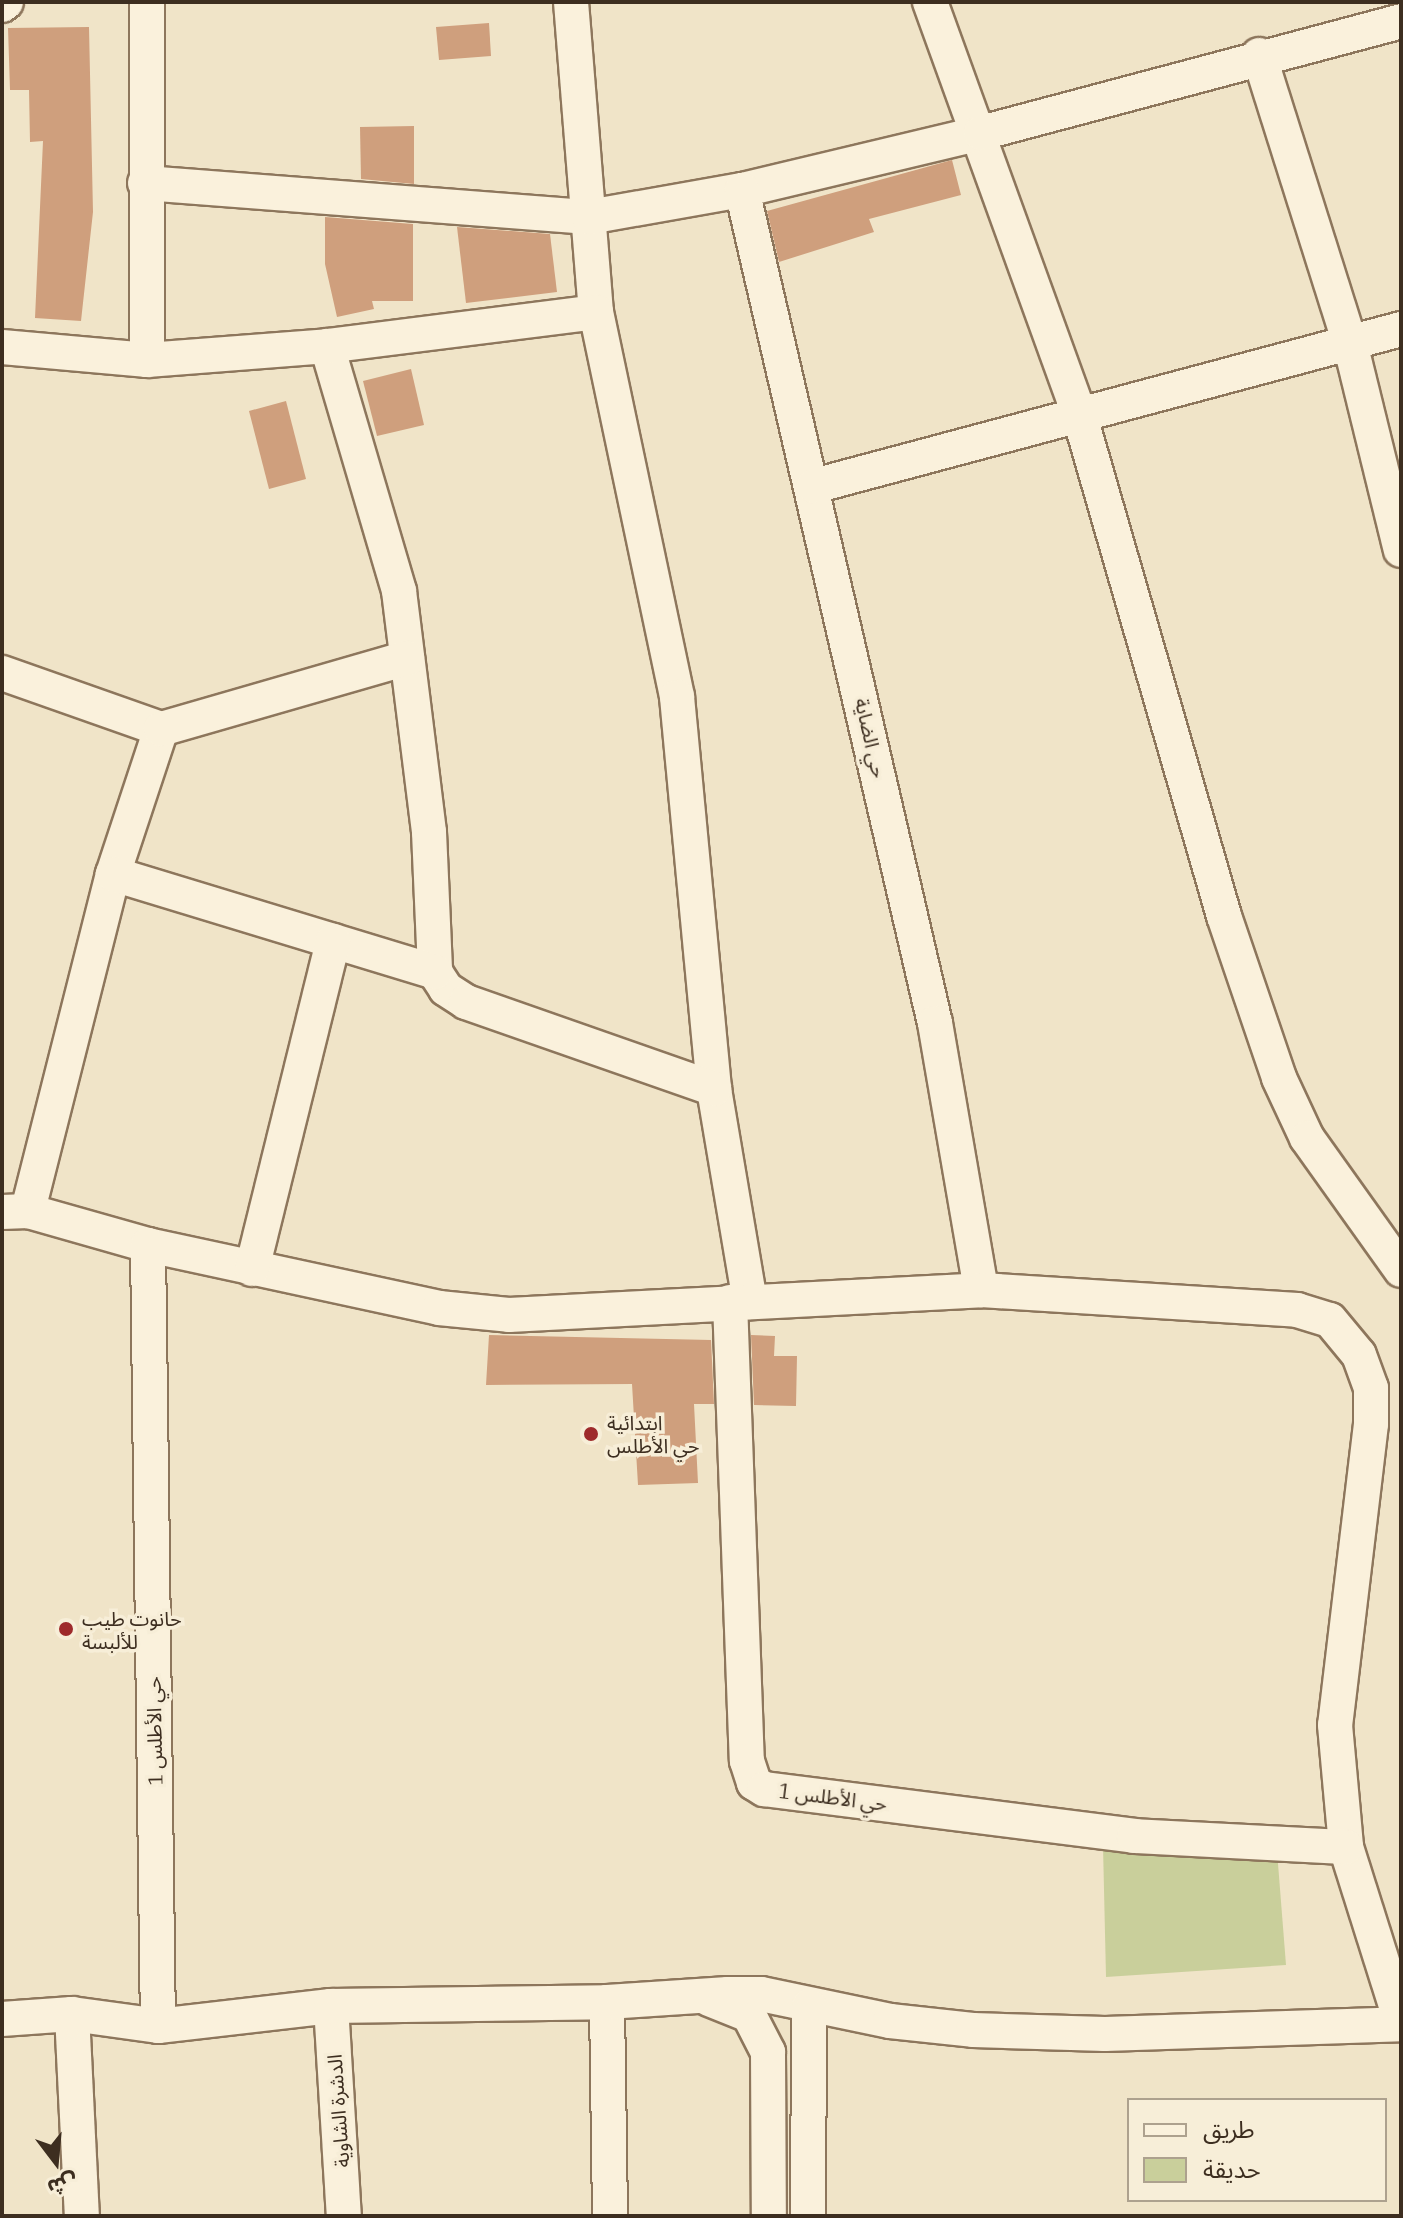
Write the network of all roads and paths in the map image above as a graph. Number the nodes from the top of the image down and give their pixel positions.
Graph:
1 (147, 2) edge
2 (571, 2) edge
3 (930, 2) edge
4 (1401, 21) edge
5 (1259, 55) junction
6 (981, 133) junction
7 (145, 183) junction
8 (742, 190) junction
9 (589, 217) junction
10 (596, 312) junction
11 (1401, 329) edge
12 (1350, 343) junction
13 (327, 346) junction
14 (2, 347) edge
15 (147, 360) junction
16 (1080, 417) junction
17 (814, 486) junction
18 (1401, 550) edge
19 (407, 658) junction
20 (2, 673) edge
21 (161, 729) junction
22 (113, 874) junction
23 (333, 941) junction
24 (435, 972) junction
25 (714, 1089) junction
26 (15, 1211) edge
27 (148, 1245) junction
28 (252, 1269) junction
29 (1401, 1270) edge
30 (981, 1290) junction
31 (740, 1302) junction
32 (1346, 1847) junction
33 (701, 1996) junction
34 (607, 2002) junction
35 (331, 2006) junction
36 (809, 2006) junction
37 (72, 2014) junction
38 (2, 2019) edge
39 (1401, 2022) edge
40 (158, 2026) junction
41 (82, 2216) edge
42 (344, 2216) edge
43 (610, 2216) edge
44 (769, 2216) edge
45 (808, 2216) edge

1 - 7 street
2 - 9 street
3 - 6 street
4 - 5 street
5 - 6 street
5 - 12 street
6 - 8 street
6 - 16 street
7 - 9 street
7 - 15 street
8 - 9 street
8 - 17 street, حي الضاية
9 - 10 street
10 - 13 street
10 - 25 street
11 - 12 street
12 - 16 street
12 - 18 street
13 - 15 street
13 - 19 street
14 - 15 street
16 - 17 street
16 - 29 street
17 - 30 street, حي الضاية
19 - 21 street
19 - 24 street
20 - 21 street
21 - 22 street
22 - 23 street
22 - 26 street
23 - 24 street
23 - 28 street
24 - 25 street
25 - 31 street
26 - 27 street
27 - 28 street
27 - 40 street, حي الأطلس 1
28 - 31 street
30 - 31 street
30 - 32 street
31 - 32 street, حي الأطلس 1
32 - 39 street
33 - 34 street
33 - 36 street
33 - 44 street
34 - 35 street
34 - 43 street
35 - 40 street
35 - 42 street, الدشرة الشاوية
36 - 39 street
36 - 45 street
37 - 38 street
37 - 40 street
37 - 41 street

